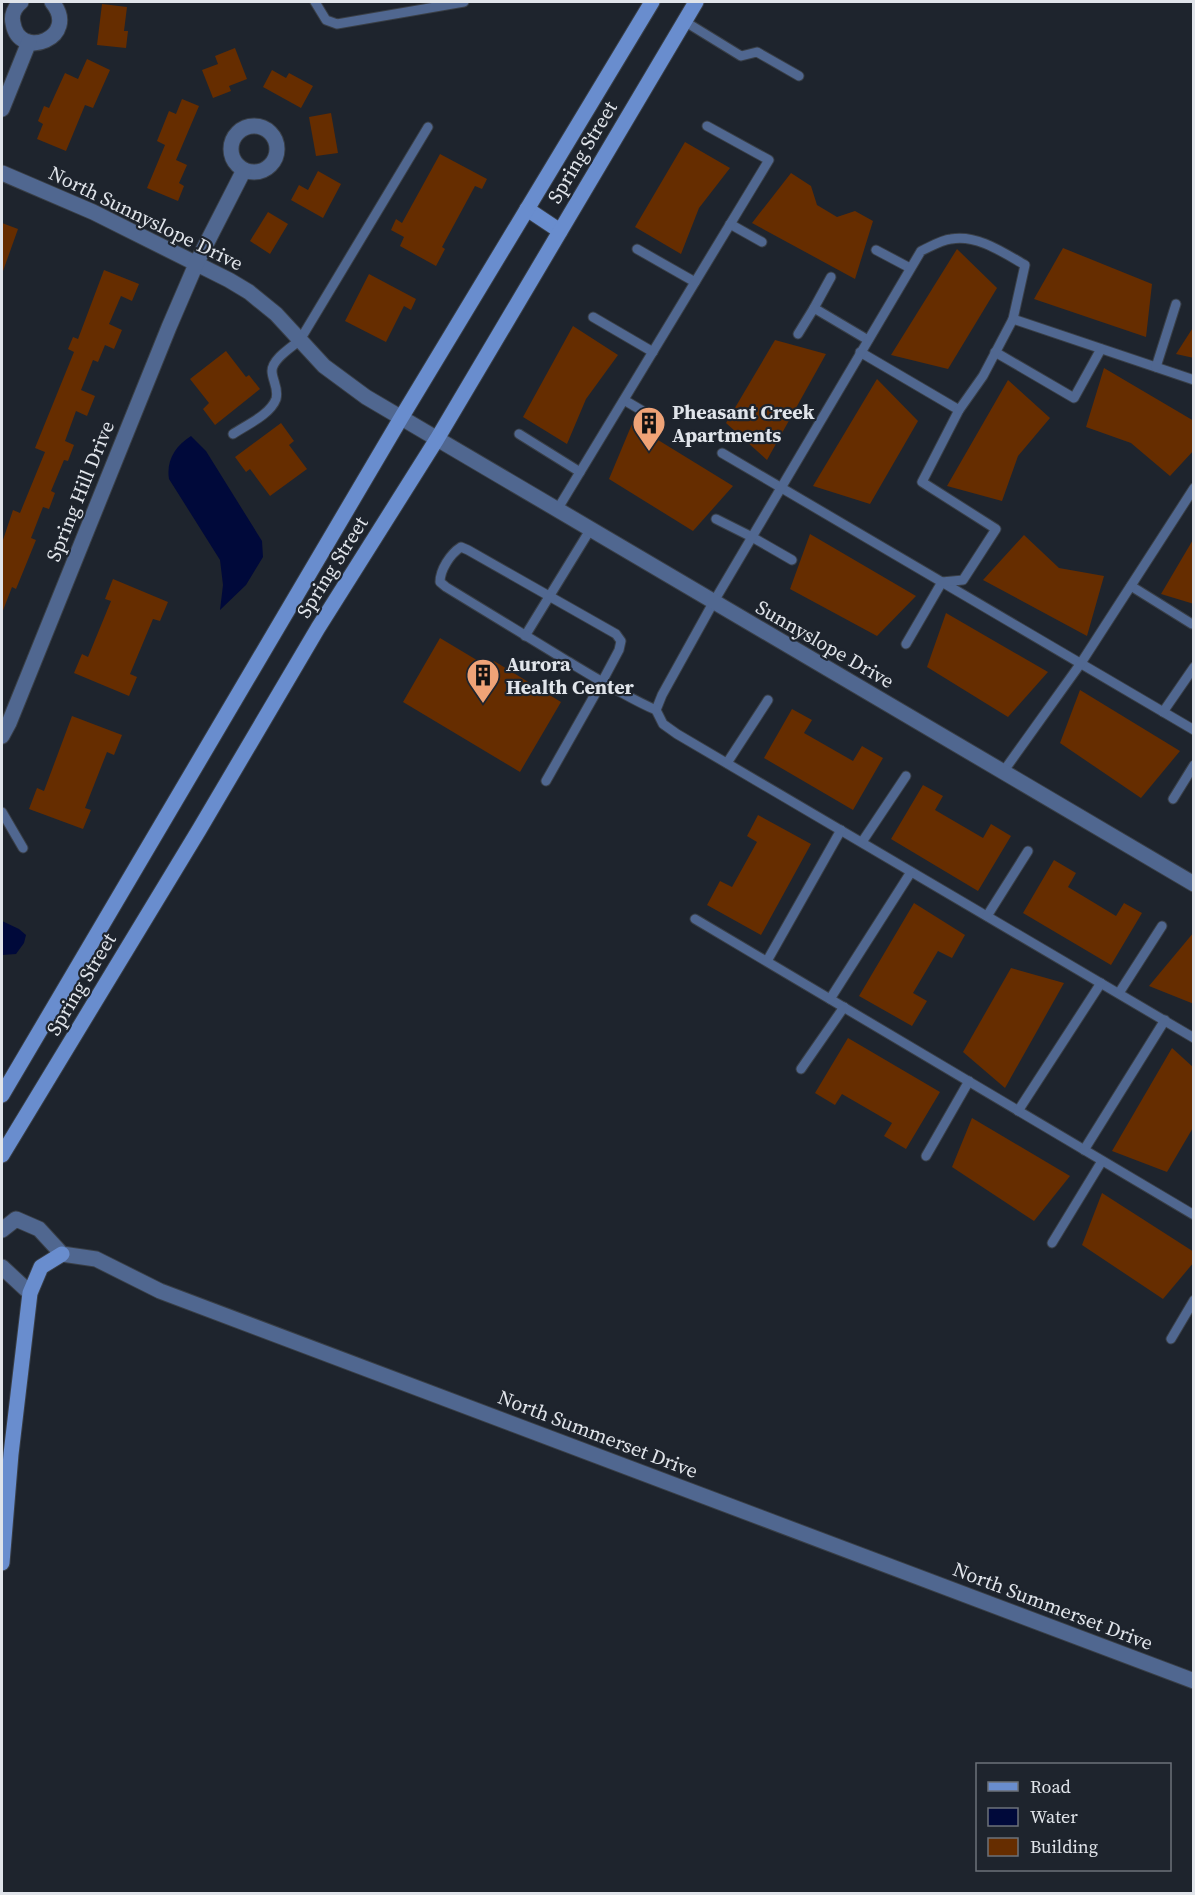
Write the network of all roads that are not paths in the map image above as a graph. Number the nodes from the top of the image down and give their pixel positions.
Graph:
1 (21, 2) edge
2 (52, 2) edge
3 (315, 2) edge
4 (464, 2) edge
5 (652, 2) edge
6 (696, 2) edge
7 (684, 21) junction
8 (29, 42) junction
9 (799, 76) dead end
10 (2, 109) edge
11 (707, 126) dead end
12 (428, 128) dead end
13 (244, 170) dead end
14 (2, 173) edge
15 (527, 209) junction
16 (730, 224) junction
17 (560, 231) junction
18 (762, 242) dead end
19 (637, 249) dead end
20 (876, 250) dead end
21 (198, 262) junction
22 (910, 268) junction
23 (831, 277) dead end
24 (695, 282) junction
25 (1176, 304) dead end
26 (814, 308) junction
27 (594, 317) dead end
28 (1012, 319) junction
29 (798, 334) dead end
30 (300, 340) junction
31 (868, 340) junction
32 (1101, 349) junction
33 (653, 352) junction
34 (860, 352) junction
35 (995, 352) junction
36 (1156, 368) junction
37 (1194, 380) edge
38 (624, 400) junction
39 (959, 410) junction
40 (401, 418) junction
41 (658, 420) dead end
42 (233, 434) dead end
43 (519, 434) dead end
44 (437, 439) junction
45 (722, 453) dead end
46 (580, 472) junction
47 (781, 487) junction
48 (1194, 488) edge
49 (557, 510) junction
50 (716, 519) dead end
51 (590, 530) junction
52 (752, 537) junction
53 (792, 560) dead end
54 (942, 582) junction
55 (1131, 586) junction
56 (549, 596) junction
57 (713, 603) junction
58 (1192, 624) edge
59 (525, 636) junction
60 (906, 644) dead end
61 (1081, 663) junction
62 (1194, 667) edge
63 (602, 682) junction
64 (768, 700) dead end
65 (657, 710) junction
66 (1163, 712) junction
67 (1194, 730) edge
68 (2, 736) edge
69 (726, 763) junction
70 (1194, 765) edge
71 (1003, 772) junction
72 (906, 776) dead end
73 (546, 780) dead end
74 (1173, 799) dead end
75 (2, 812) edge
76 (841, 830) junction
77 (862, 842) junction
78 (23, 848) dead end
79 (1028, 852) dead end
80 (911, 872) junction
81 (1194, 884) edge
82 (987, 916) junction
83 (695, 919) dead end
84 (1162, 926) dead end
85 (767, 961) junction
86 (1101, 982) junction
87 (1119, 993) junction
88 (830, 999) junction
89 (844, 1007) junction
90 (1165, 1020) junction
91 (1194, 1038) edge
92 (801, 1069) dead end
93 (969, 1081) junction
94 (2, 1095) edge
95 (1018, 1111) junction
96 (1084, 1150) junction
97 (2, 1155) edge
98 (927, 1156) dead end
99 (1102, 1161) junction
100 (1194, 1215) edge
101 (2, 1230) edge
102 (1052, 1243) dead end
103 (62, 1254) junction
104 (2, 1267) edge
105 (30, 1293) junction
106 (1194, 1300) edge
107 (1171, 1339) dead end
108 (2, 1563) edge
109 (1194, 1681) edge

1 - 8 street
2 - 8 street
3 - 4 lane
5 - 15 main road, Spring Street
6 - 7 main road, Spring Street
7 - 9 lane
7 - 17 main road, Spring Street
8 - 10 street
11 - 16 lane
12 - 30 lane
13 - 21 street, Spring Hill Drive
14 - 21 street, North Sunnyslope Drive
15 - 17 main road
15 - 40 main road, Spring Street
16 - 18 lane
16 - 24 lane
17 - 44 main road, Spring Street
19 - 24 lane
20 - 22 lane
21 - 30 street, North Sunnyslope Drive
21 - 68 street, Spring Hill Drive
22 - 28 lane
22 - 31 lane
23 - 26 lane
24 - 33 lane
25 - 36 lane
26 - 29 lane
26 - 31 lane
27 - 33 lane
28 - 32 lane
28 - 35 lane
30 - 40 street, North Sunnyslope Drive
30 - 42 lane
31 - 34 lane
32 - 35 lane
32 - 36 lane
33 - 38 lane
34 - 39 lane
34 - 47 lane
35 - 39 lane
36 - 37 lane
38 - 41 lane
38 - 46 lane
39 - 54 lane
40 - 44 street, North Sunnyslope Drive
40 - 94 main road, Spring Street
43 - 46 lane
44 - 49 street, Sunnyslope Drive
44 - 97 main road, Spring Street
45 - 47 lane
46 - 49 lane
47 - 52 lane
47 - 54 lane
48 - 55 lane
49 - 51 street, Sunnyslope Drive
50 - 52 lane
51 - 56 lane
51 - 57 street, Sunnyslope Drive
52 - 53 lane
52 - 57 lane
54 - 60 lane
54 - 61 lane
55 - 58 lane
55 - 61 lane
56 - 59 lane
56 - 59 lane
56 - 63 lane
57 - 65 lane
57 - 71 street, Sunnyslope Drive
59 - 63 lane
61 - 66 lane
61 - 71 lane
62 - 66 lane
63 - 65 lane
63 - 73 lane
64 - 69 lane
65 - 69 lane
66 - 67 lane
69 - 76 lane
70 - 74 lane
71 - 81 street, Sunnyslope Drive
72 - 77 lane
75 - 78 lane
76 - 77 lane
76 - 85 lane
77 - 80 lane
79 - 82 lane
80 - 82 lane
80 - 88 lane
82 - 86 lane
83 - 85 lane
84 - 87 lane
85 - 88 lane
86 - 87 lane
86 - 95 lane
87 - 90 lane
88 - 89 lane
89 - 92 lane
89 - 93 lane
90 - 91 lane
90 - 96 lane
93 - 95 lane
93 - 98 lane
95 - 96 lane
96 - 99 lane
99 - 100 lane
99 - 102 lane
101 - 103 street
103 - 105 main road
103 - 109 street, North Summerset Drive
104 - 105 street
105 - 108 main road
106 - 107 lane

